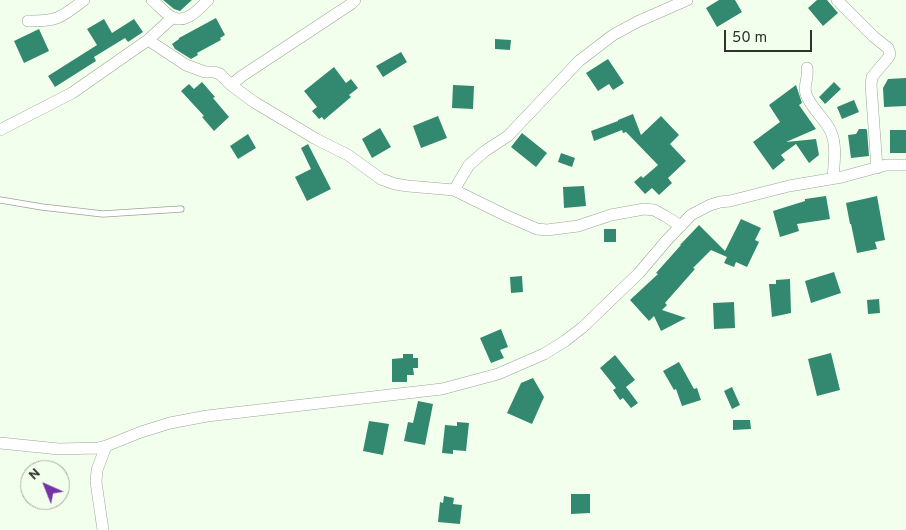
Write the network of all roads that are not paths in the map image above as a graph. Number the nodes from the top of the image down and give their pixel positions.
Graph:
1 (84, 0) edge
2 (152, 0) edge
3 (208, 0) edge
4 (355, 0) edge
5 (687, 0) edge
6 (837, 0) edge
7 (172, 18) junction
8 (28, 21) dead end
9 (148, 40) junction
10 (806, 68) dead end
11 (231, 85) junction
12 (0, 130) edge
13 (906, 165) edge
14 (876, 168) junction
15 (833, 178) junction
16 (454, 190) junction
17 (0, 200) edge
18 (182, 209) dead end
19 (681, 226) junction
20 (0, 443) edge
21 (106, 446) junction
22 (102, 530) edge

1 - 8 street
2 - 7 street
3 - 7 street
4 - 11 street
5 - 16 street
6 - 14 street
7 - 9 street
9 - 11 street
9 - 12 street
10 - 15 street
11 - 16 street
13 - 14 street
14 - 15 street
15 - 19 street
16 - 19 street
17 - 18 lane
19 - 21 street
20 - 21 street
21 - 22 street

